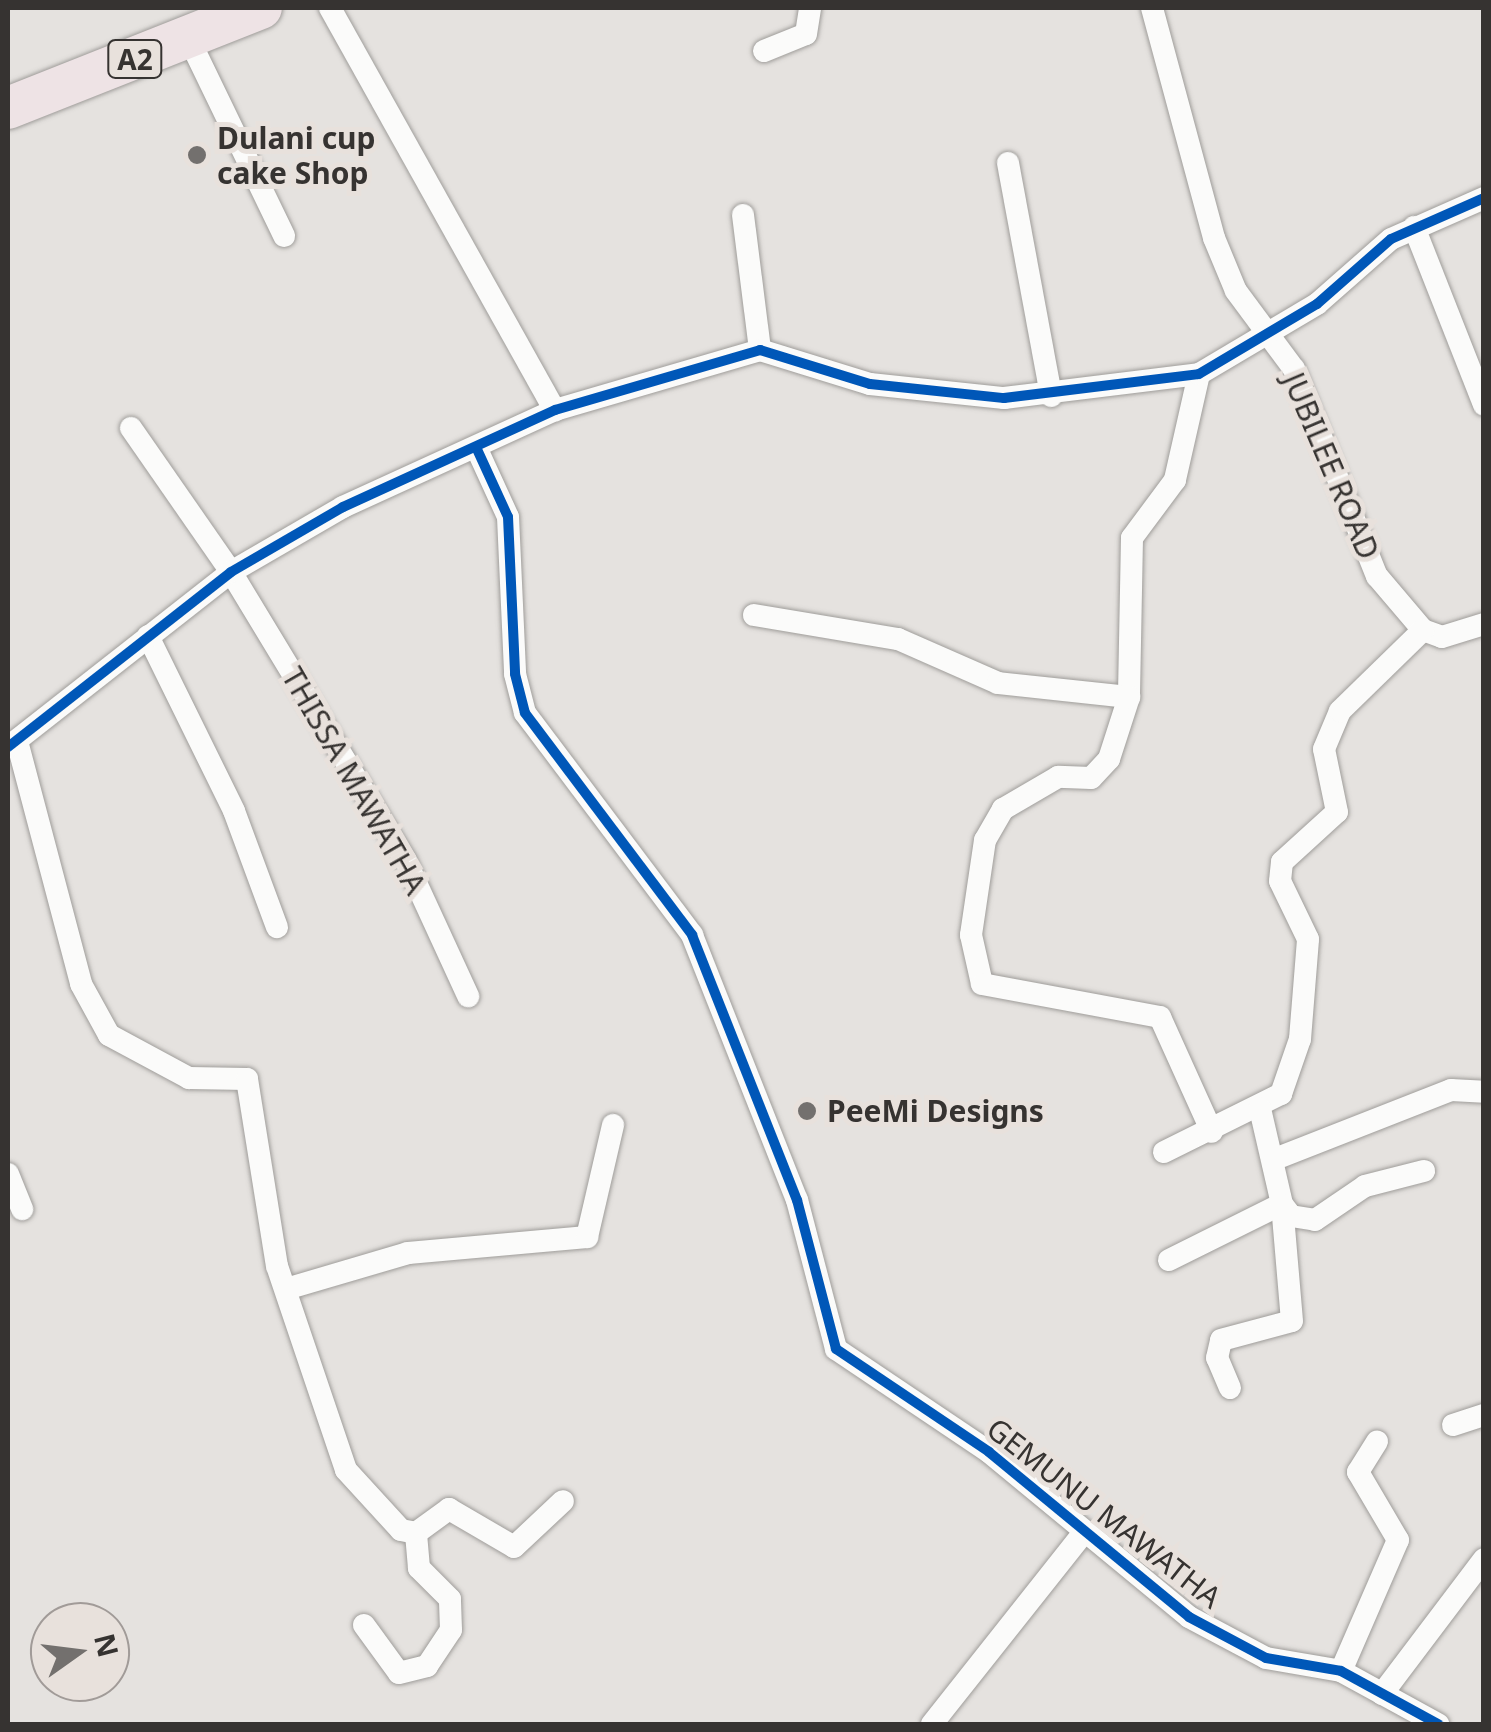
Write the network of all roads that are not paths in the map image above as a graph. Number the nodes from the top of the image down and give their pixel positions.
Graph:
1 (261, 8) edge
2 (330, 8) edge
3 (810, 8) edge
4 (1152, 8) edge
5 (188, 37) junction
6 (764, 50) dead end
7 (8, 108) edge
8 (1008, 163) dead end
9 (1484, 198) edge
10 (743, 215) dead end
11 (1414, 227) junction
12 (284, 236) dead end
13 (1264, 335) junction
14 (760, 350) junction
15 (1199, 374) junction
16 (1052, 396) junction
17 (1484, 405) edge
18 (555, 410) junction
19 (131, 428) dead end
20 (476, 447) junction
21 (232, 572) junction
22 (754, 615) dead end
23 (1423, 630) junction
24 (1480, 633) edge
25 (148, 636) junction
26 (1129, 697) junction
27 (12, 744) edge
28 (277, 927) dead end
29 (468, 996) dead end
30 (1484, 1092) edge
31 (1260, 1109) junction
32 (613, 1125) dead end
33 (1212, 1132) junction
34 (1164, 1152) dead end
35 (1275, 1158) junction
36 (1424, 1171) dead end
37 (8, 1174) edge
38 (1282, 1204) junction
39 (22, 1209) dead end
40 (1168, 1260) dead end
41 (286, 1289) junction
42 (1230, 1388) dead end
43 (1484, 1415) edge
44 (1454, 1425) dead end
45 (1377, 1442) dead end
46 (563, 1502) dead end
47 (416, 1533) junction
48 (1082, 1534) junction
49 (1484, 1559) edge
50 (364, 1626) dead end
51 (1342, 1671) junction
52 (1382, 1694) junction
53 (932, 1724) edge
54 (1438, 1724) edge

1 - 5 highway, A2
2 - 18 street
3 - 6 street
4 - 13 street, JUBILEE ROAD
5 - 7 highway, A2
5 - 12 street
8 - 16 street
9 - 11 street
10 - 14 street
11 - 13 street
11 - 17 street
13 - 15 street
13 - 23 street, JUBILEE ROAD
14 - 16 street
14 - 18 street
15 - 16 street
15 - 26 street
18 - 20 street
19 - 21 street, THISSA MAWATHA
20 - 21 street
20 - 48 street, GEMUNU MAWATHA
21 - 25 street
21 - 29 street, THISSA MAWATHA
22 - 26 street
23 - 24 street
23 - 31 street
25 - 27 street
25 - 28 street
26 - 33 street
27 - 41 street
30 - 35 street
31 - 33 street
31 - 35 street
32 - 41 street
33 - 34 street
35 - 38 street
36 - 38 street
37 - 39 street
38 - 40 street
38 - 42 street
41 - 47 street
43 - 44 street
45 - 51 street
46 - 47 street
47 - 50 street
48 - 51 street, GEMUNU MAWATHA
48 - 53 street
49 - 52 street
51 - 52 street, GEMUNU MAWATHA
52 - 54 street, GEMUNU MAWATHA

